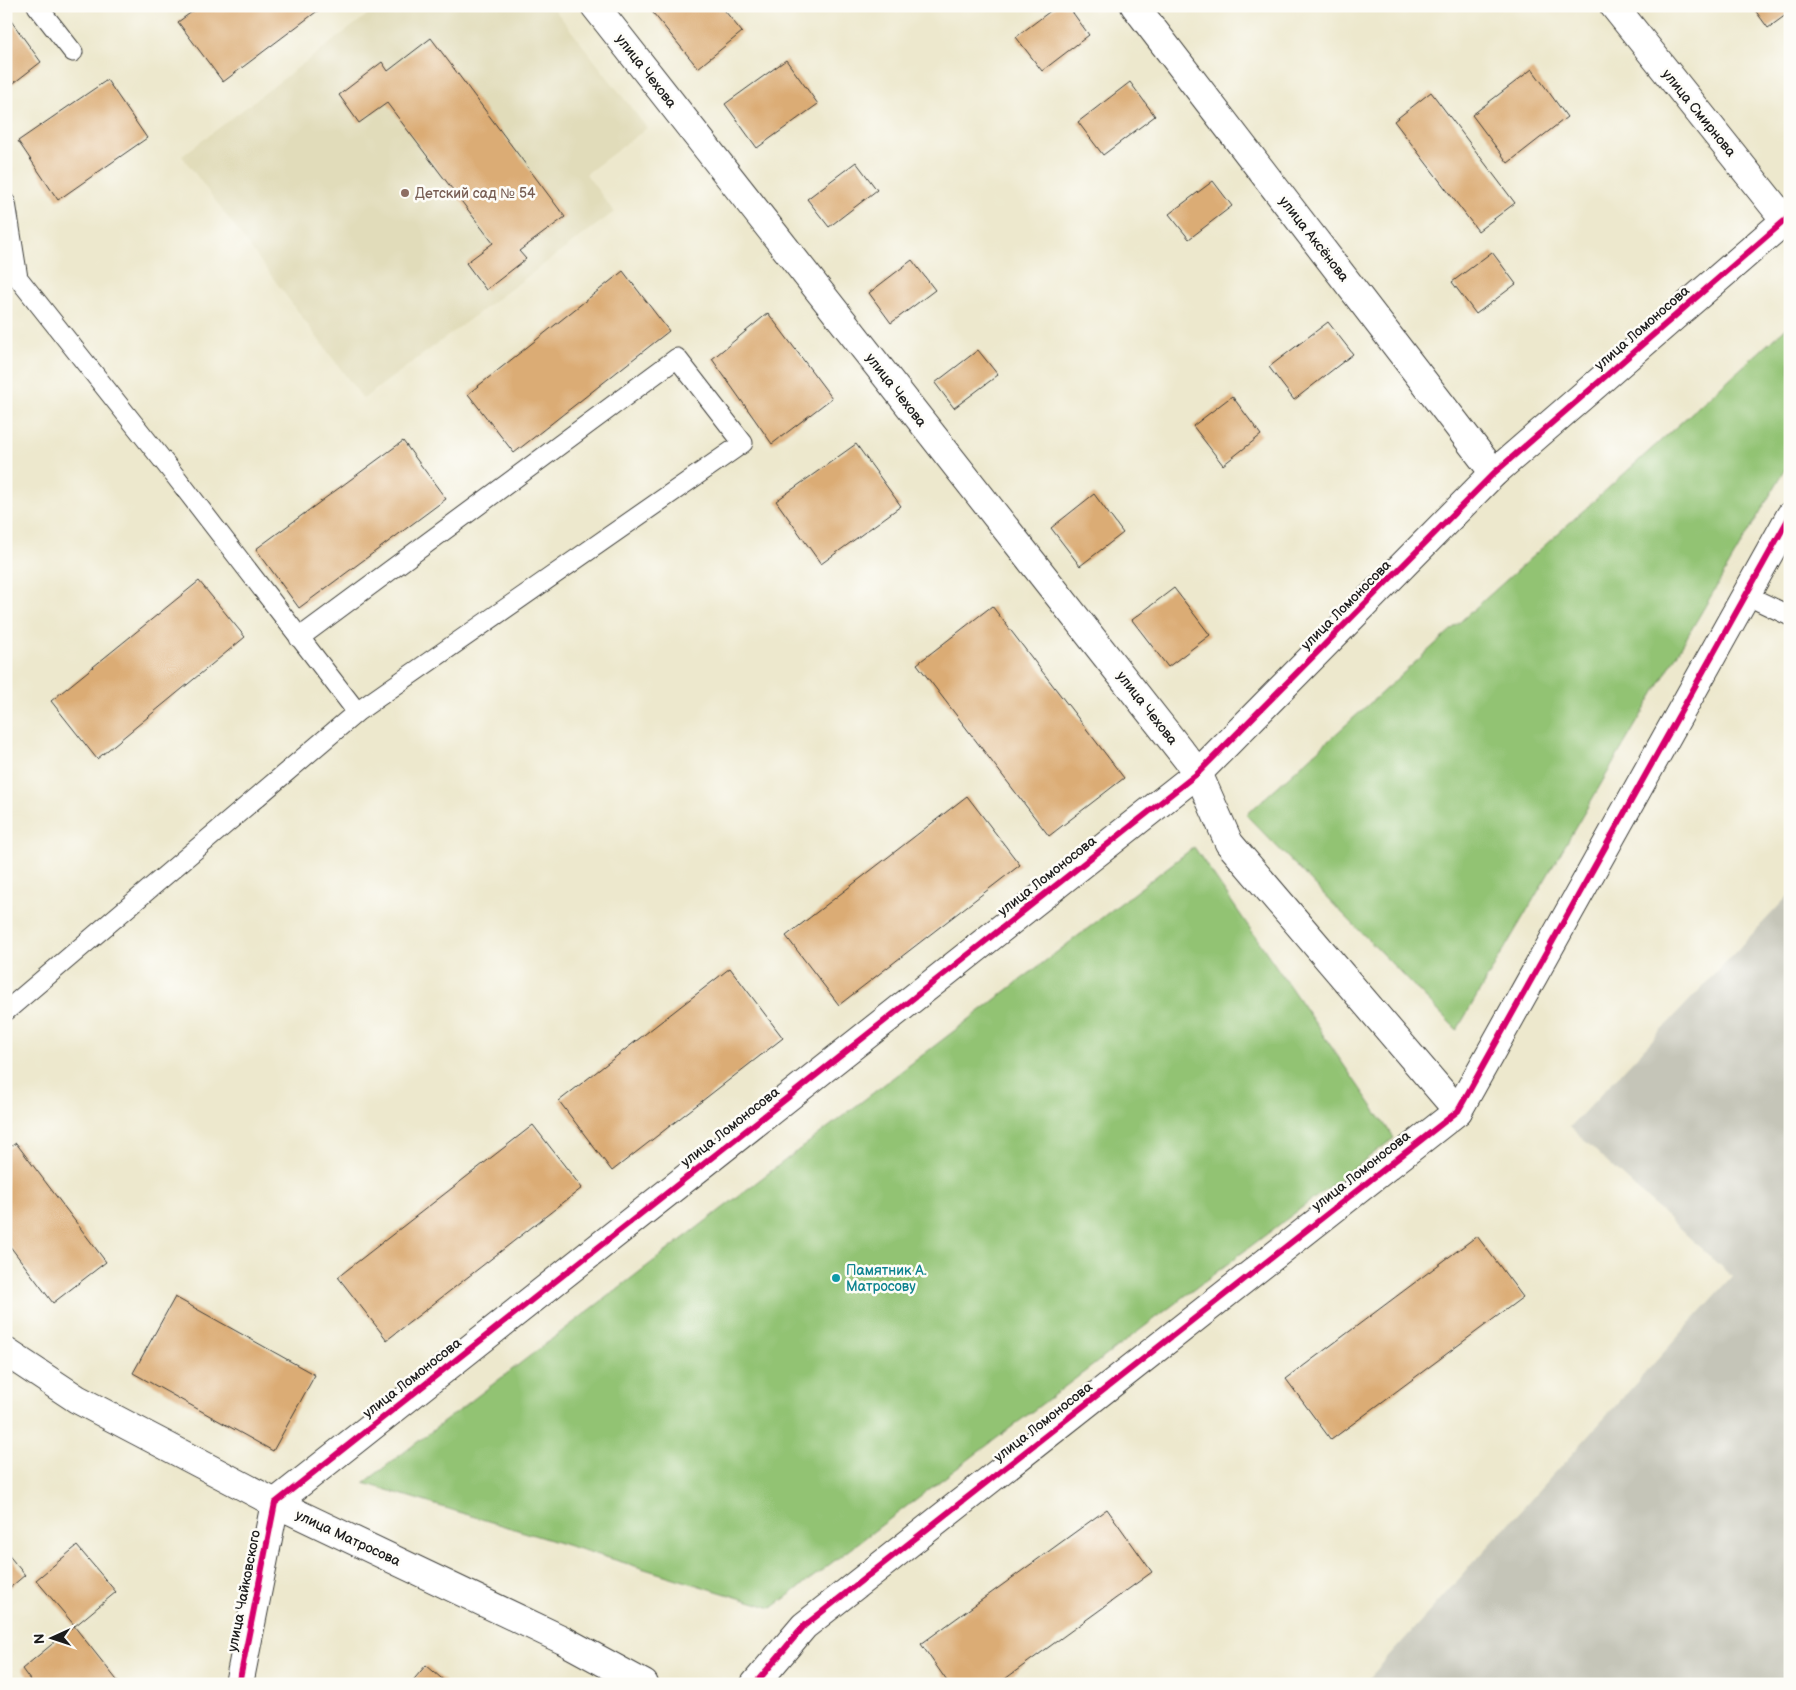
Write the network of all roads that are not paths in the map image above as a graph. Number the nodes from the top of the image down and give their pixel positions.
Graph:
1 (36, 6) edge
2 (595, 6) edge
3 (1134, 6) edge
4 (1614, 6) edge
5 (73, 52) dead end
6 (6, 203) edge
7 (1787, 218) edge
8 (1494, 473) junction
9 (1790, 516) edge
10 (1746, 595) junction
11 (1790, 616) edge
12 (299, 638) junction
13 (356, 712) junction
14 (1198, 773) junction
15 (6, 1011) edge
16 (1458, 1111) junction
17 (6, 1352) edge
18 (275, 1502) junction
19 (239, 1684) edge
20 (644, 1684) edge
21 (755, 1684) edge

1 - 5 lane
2 - 14 street, улица Чехова
3 - 8 street, улица Аксёнова
4 - 7 street, улица Смирнова
6 - 12 lane
7 - 8 street, улица Ломоносова
8 - 14 street, улица Ломоносова
9 - 10 street, улица Ломоносова
10 - 11 lane
10 - 16 street, улица Ломоносова
12 - 13 lane
12 - 13 lane
13 - 15 lane
14 - 16 street, улица Чехова
14 - 18 street, улица Ломоносова
16 - 21 street, улица Ломоносова
17 - 18 street, улица Матросова
18 - 19 street, улица Чайковского
18 - 20 street, улица Матросова

